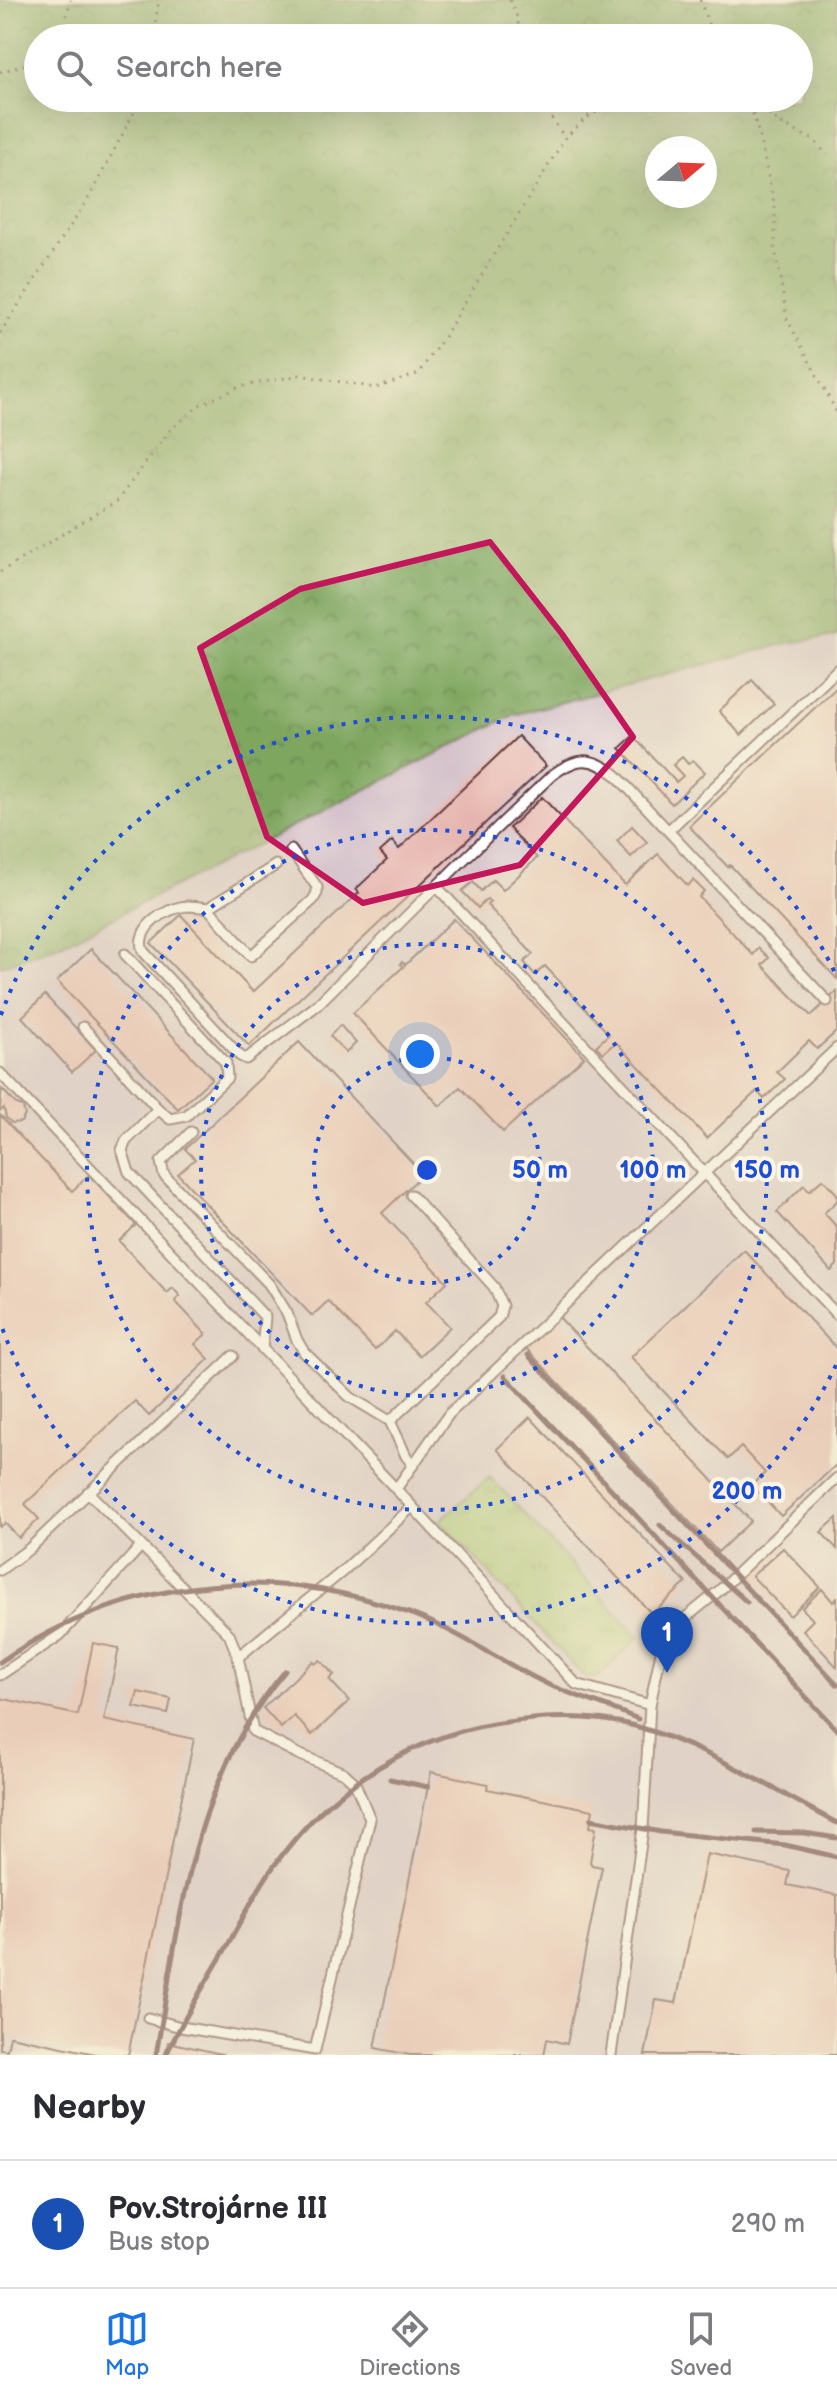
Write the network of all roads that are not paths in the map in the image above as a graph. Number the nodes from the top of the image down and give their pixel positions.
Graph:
1 (837, 670) edge
2 (669, 830) junction
3 (291, 850) dead end
4 (276, 865) dead end
5 (437, 887) junction
6 (208, 908) junction
7 (125, 954) dead end
8 (827, 1001) dead end
9 (83, 1027) dead end
10 (837, 1048) edge
11 (0, 1073) edge
12 (158, 1109) junction
13 (191, 1132) dead end
14 (704, 1172) junction
15 (411, 1195) dead end
16 (837, 1315) edge
17 (262, 1349) junction
18 (233, 1356) dead end
19 (390, 1421) junction
20 (413, 1465) junction
21 (837, 1478) edge
22 (396, 1489) junction
23 (88, 1492) junction
24 (412, 1507) junction
25 (141, 1546) junction
26 (0, 1570) edge
27 (238, 1657) junction
28 (0, 1675) edge
29 (650, 1705) junction
30 (148, 2018) dead end
31 (314, 2053) edge
32 (611, 2055) edge

1 - 2 lane
2 - 5 lane
2 - 8 lane
3 - 6 lane
4 - 6 lane
5 - 6 lane
5 - 14 lane
7 - 12 lane
9 - 12 lane
10 - 14 lane
11 - 17 lane
12 - 17 lane
13 - 19 lane
14 - 16 lane
14 - 20 lane
15 - 19 lane
17 - 22 lane
18 - 23 lane
19 - 20 lane
20 - 22 lane
21 - 29 lane
22 - 24 lane
23 - 25 lane
23 - 26 lane
24 - 27 lane
24 - 29 lane
25 - 27 lane
25 - 28 lane
27 - 31 lane
29 - 32 lane
30 - 31 lane

